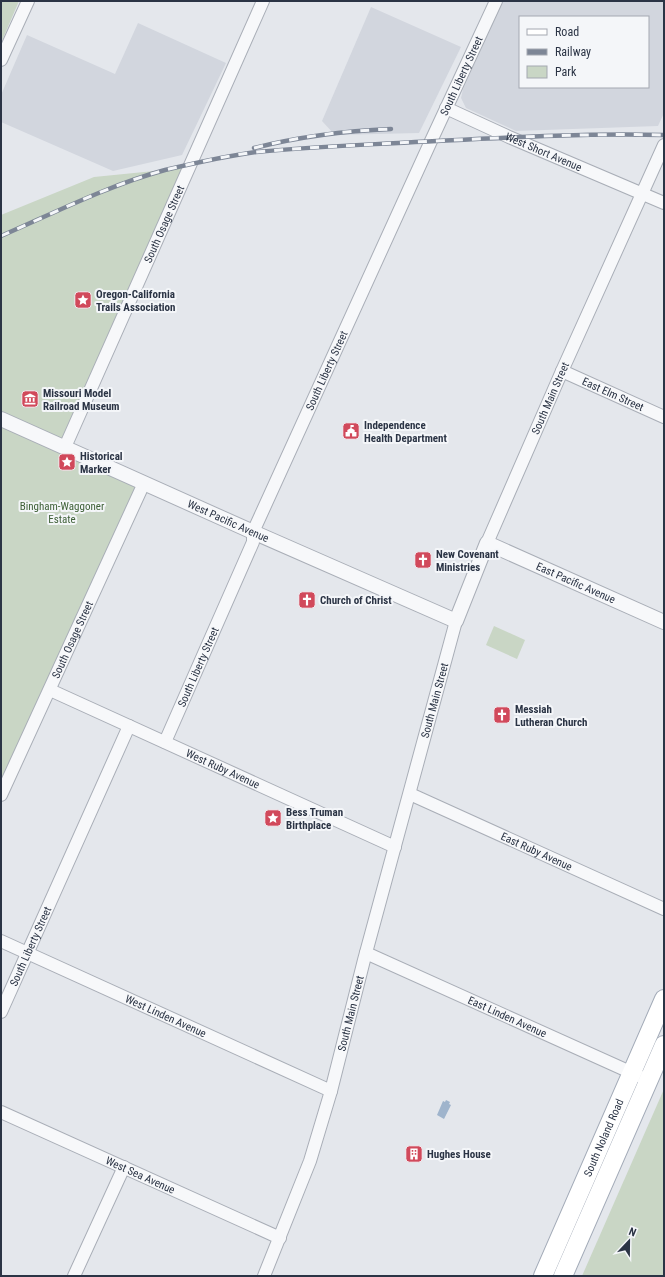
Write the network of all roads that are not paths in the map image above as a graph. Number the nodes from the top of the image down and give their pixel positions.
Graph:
1 (28, 1) edge
2 (263, 1) edge
3 (496, 1) edge
4 (1, 60) edge
5 (446, 108) junction
6 (664, 145) edge
7 (642, 193) junction
8 (664, 203) edge
9 (562, 371) junction
10 (664, 417) edge
11 (1, 419) edge
12 (65, 448) junction
13 (144, 483) junction
14 (254, 532) junction
15 (487, 543) junction
16 (456, 621) junction
17 (664, 622) edge
18 (50, 690) junction
19 (129, 726) junction
20 (165, 742) junction
21 (410, 794) junction
22 (1, 796) edge
23 (395, 847) junction
24 (664, 909) edge
25 (1, 941) edge
26 (28, 953) junction
27 (366, 953) junction
28 (664, 999) edge
29 (1, 1012) edge
30 (664, 1045) edge
31 (640, 1077) junction
32 (331, 1091) junction
33 (1, 1112) edge
34 (124, 1167) junction
35 (280, 1238) junction
36 (74, 1276) edge
37 (264, 1276) edge
38 (543, 1276) edge
39 (562, 1276) edge

1 - 4 street
2 - 12 street, South Osage Street
3 - 5 street, South Liberty Street
5 - 7 street, West Short Avenue
5 - 14 street, South Liberty Street
6 - 7 street, South Main Street
7 - 8 street, West Short Avenue
7 - 9 street, South Main Street
9 - 10 street, East Elm Street
9 - 15 street, South Main Street
11 - 12 street, West Pacific Avenue
12 - 13 street, West Pacific Avenue
13 - 14 street, West Pacific Avenue
13 - 18 street, South Osage Street
14 - 16 street, West Pacific Avenue
14 - 20 street, South Liberty Street
15 - 16 street, South Main Street
15 - 17 street, East Pacific Avenue
16 - 21 street, South Main Street
18 - 19 street, West Ruby Avenue
18 - 22 street, South Osage Street
19 - 20 street, West Ruby Avenue
19 - 26 street, South Liberty Street
20 - 23 street, West Ruby Avenue
21 - 23 street, South Main Street
21 - 24 street, East Ruby Avenue
23 - 27 street, South Main Street
25 - 26 street, West Linden Avenue
26 - 29 street, South Liberty Street
26 - 32 street, West Linden Avenue
27 - 31 street, East Linden Avenue
27 - 32 street, South Main Street
28 - 31 main road, South Noland Road
30 - 31 main road, South Noland Road
31 - 38 main road, South Noland Road
31 - 39 main road, South Noland Road
32 - 35 street, South Main Street
33 - 34 street, West Sea Avenue
34 - 35 street, West Sea Avenue
34 - 36 street
35 - 37 street, South Main Street

